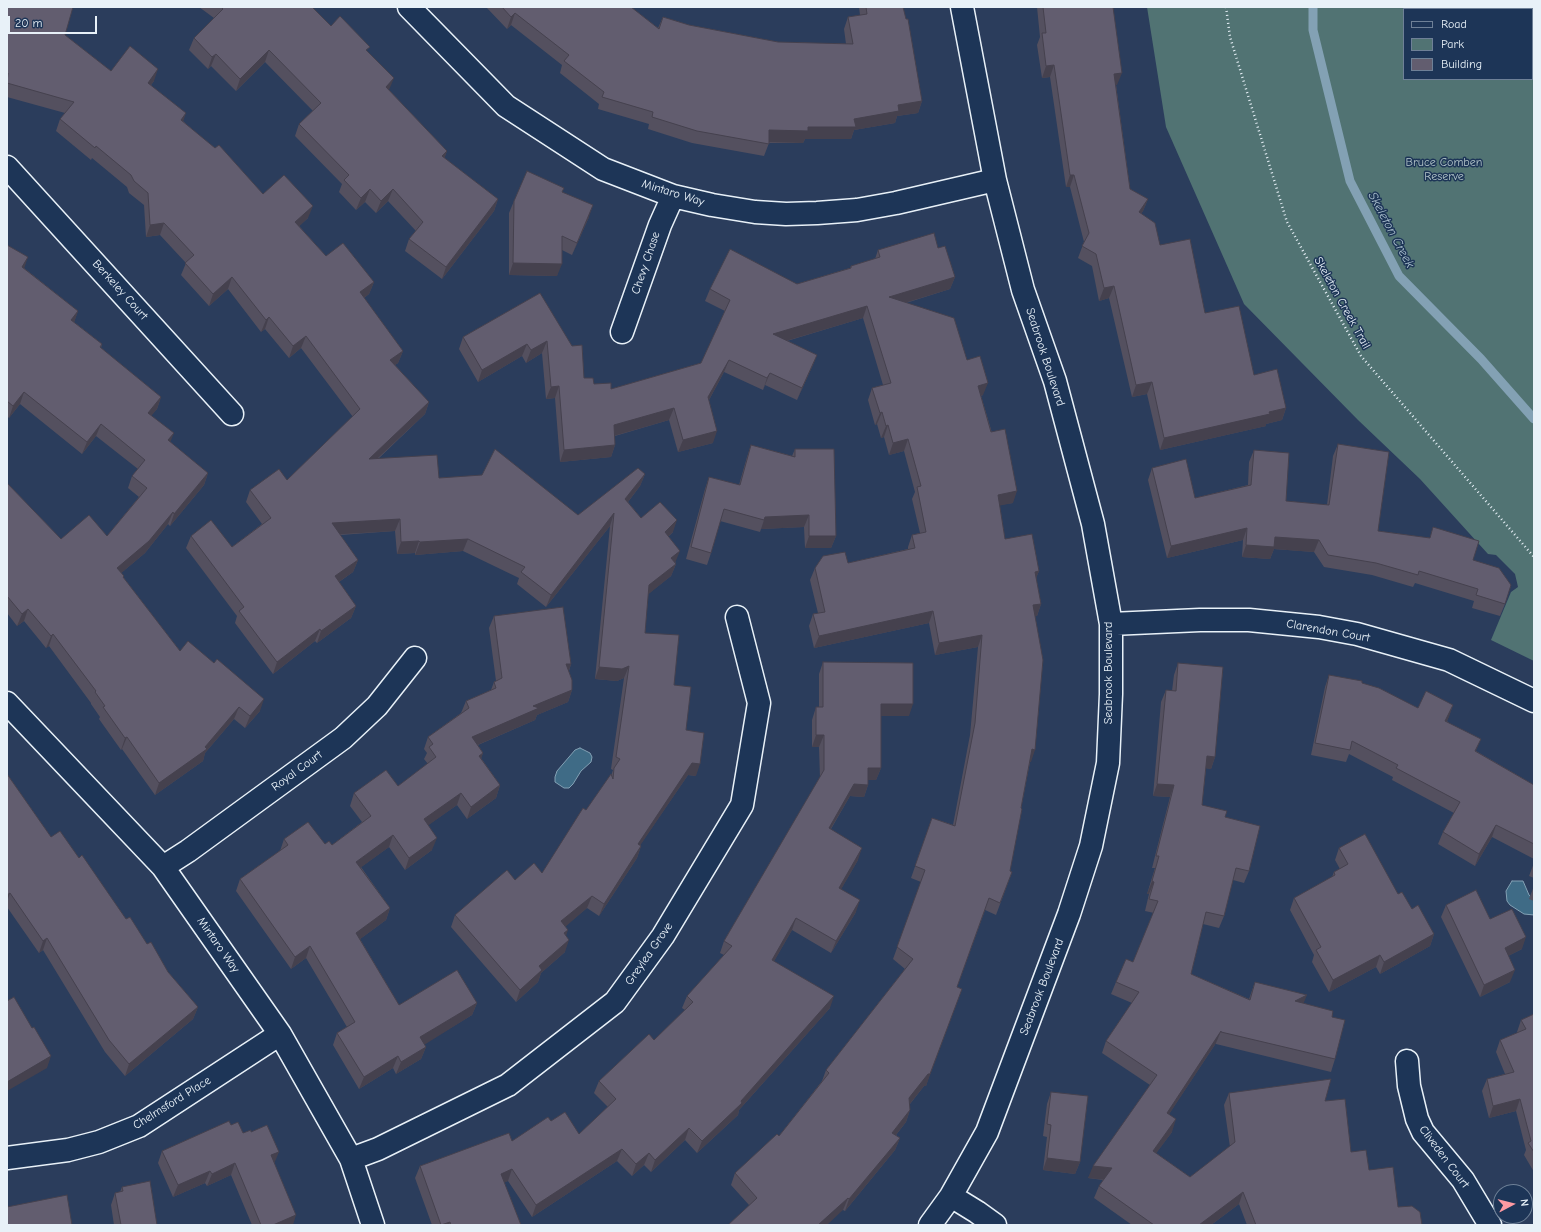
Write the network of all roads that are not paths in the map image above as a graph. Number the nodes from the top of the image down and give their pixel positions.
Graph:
1 (409, 7) edge
2 (962, 7) edge
3 (7, 167) edge
4 (995, 180) junction
5 (673, 196) junction
6 (622, 332) dead end
7 (232, 414) dead end
8 (737, 617) dead end
9 (1111, 624) junction
10 (415, 658) dead end
11 (1534, 701) edge
12 (7, 703) edge
13 (163, 867) junction
14 (280, 1034) junction
15 (1408, 1061) dead end
16 (7, 1158) edge
17 (351, 1159) junction
18 (951, 1196) junction
19 (373, 1225) edge
20 (930, 1225) edge
21 (995, 1225) edge
22 (1490, 1225) edge

1 - 5 street, Mintaro Way
2 - 4 street, Seabrook Boulevard
3 - 7 street, Berkeley Court
4 - 5 street, Mintaro Way
4 - 9 street, Seabrook Boulevard
5 - 6 street, Chevy Chase
8 - 17 street, Greylea Grove
9 - 11 street, Clarendon Court
9 - 18 street, Seabrook Boulevard
10 - 13 street, Royal Court
12 - 13 street, Mintaro Way
13 - 14 street, Mintaro Way
14 - 16 street, Chelmsford Place
14 - 17 street, Mintaro Way
15 - 22 street, Cliveden Court
17 - 19 street, Mintaro Way
18 - 20 street, Seabrook Boulevard
18 - 21 street

